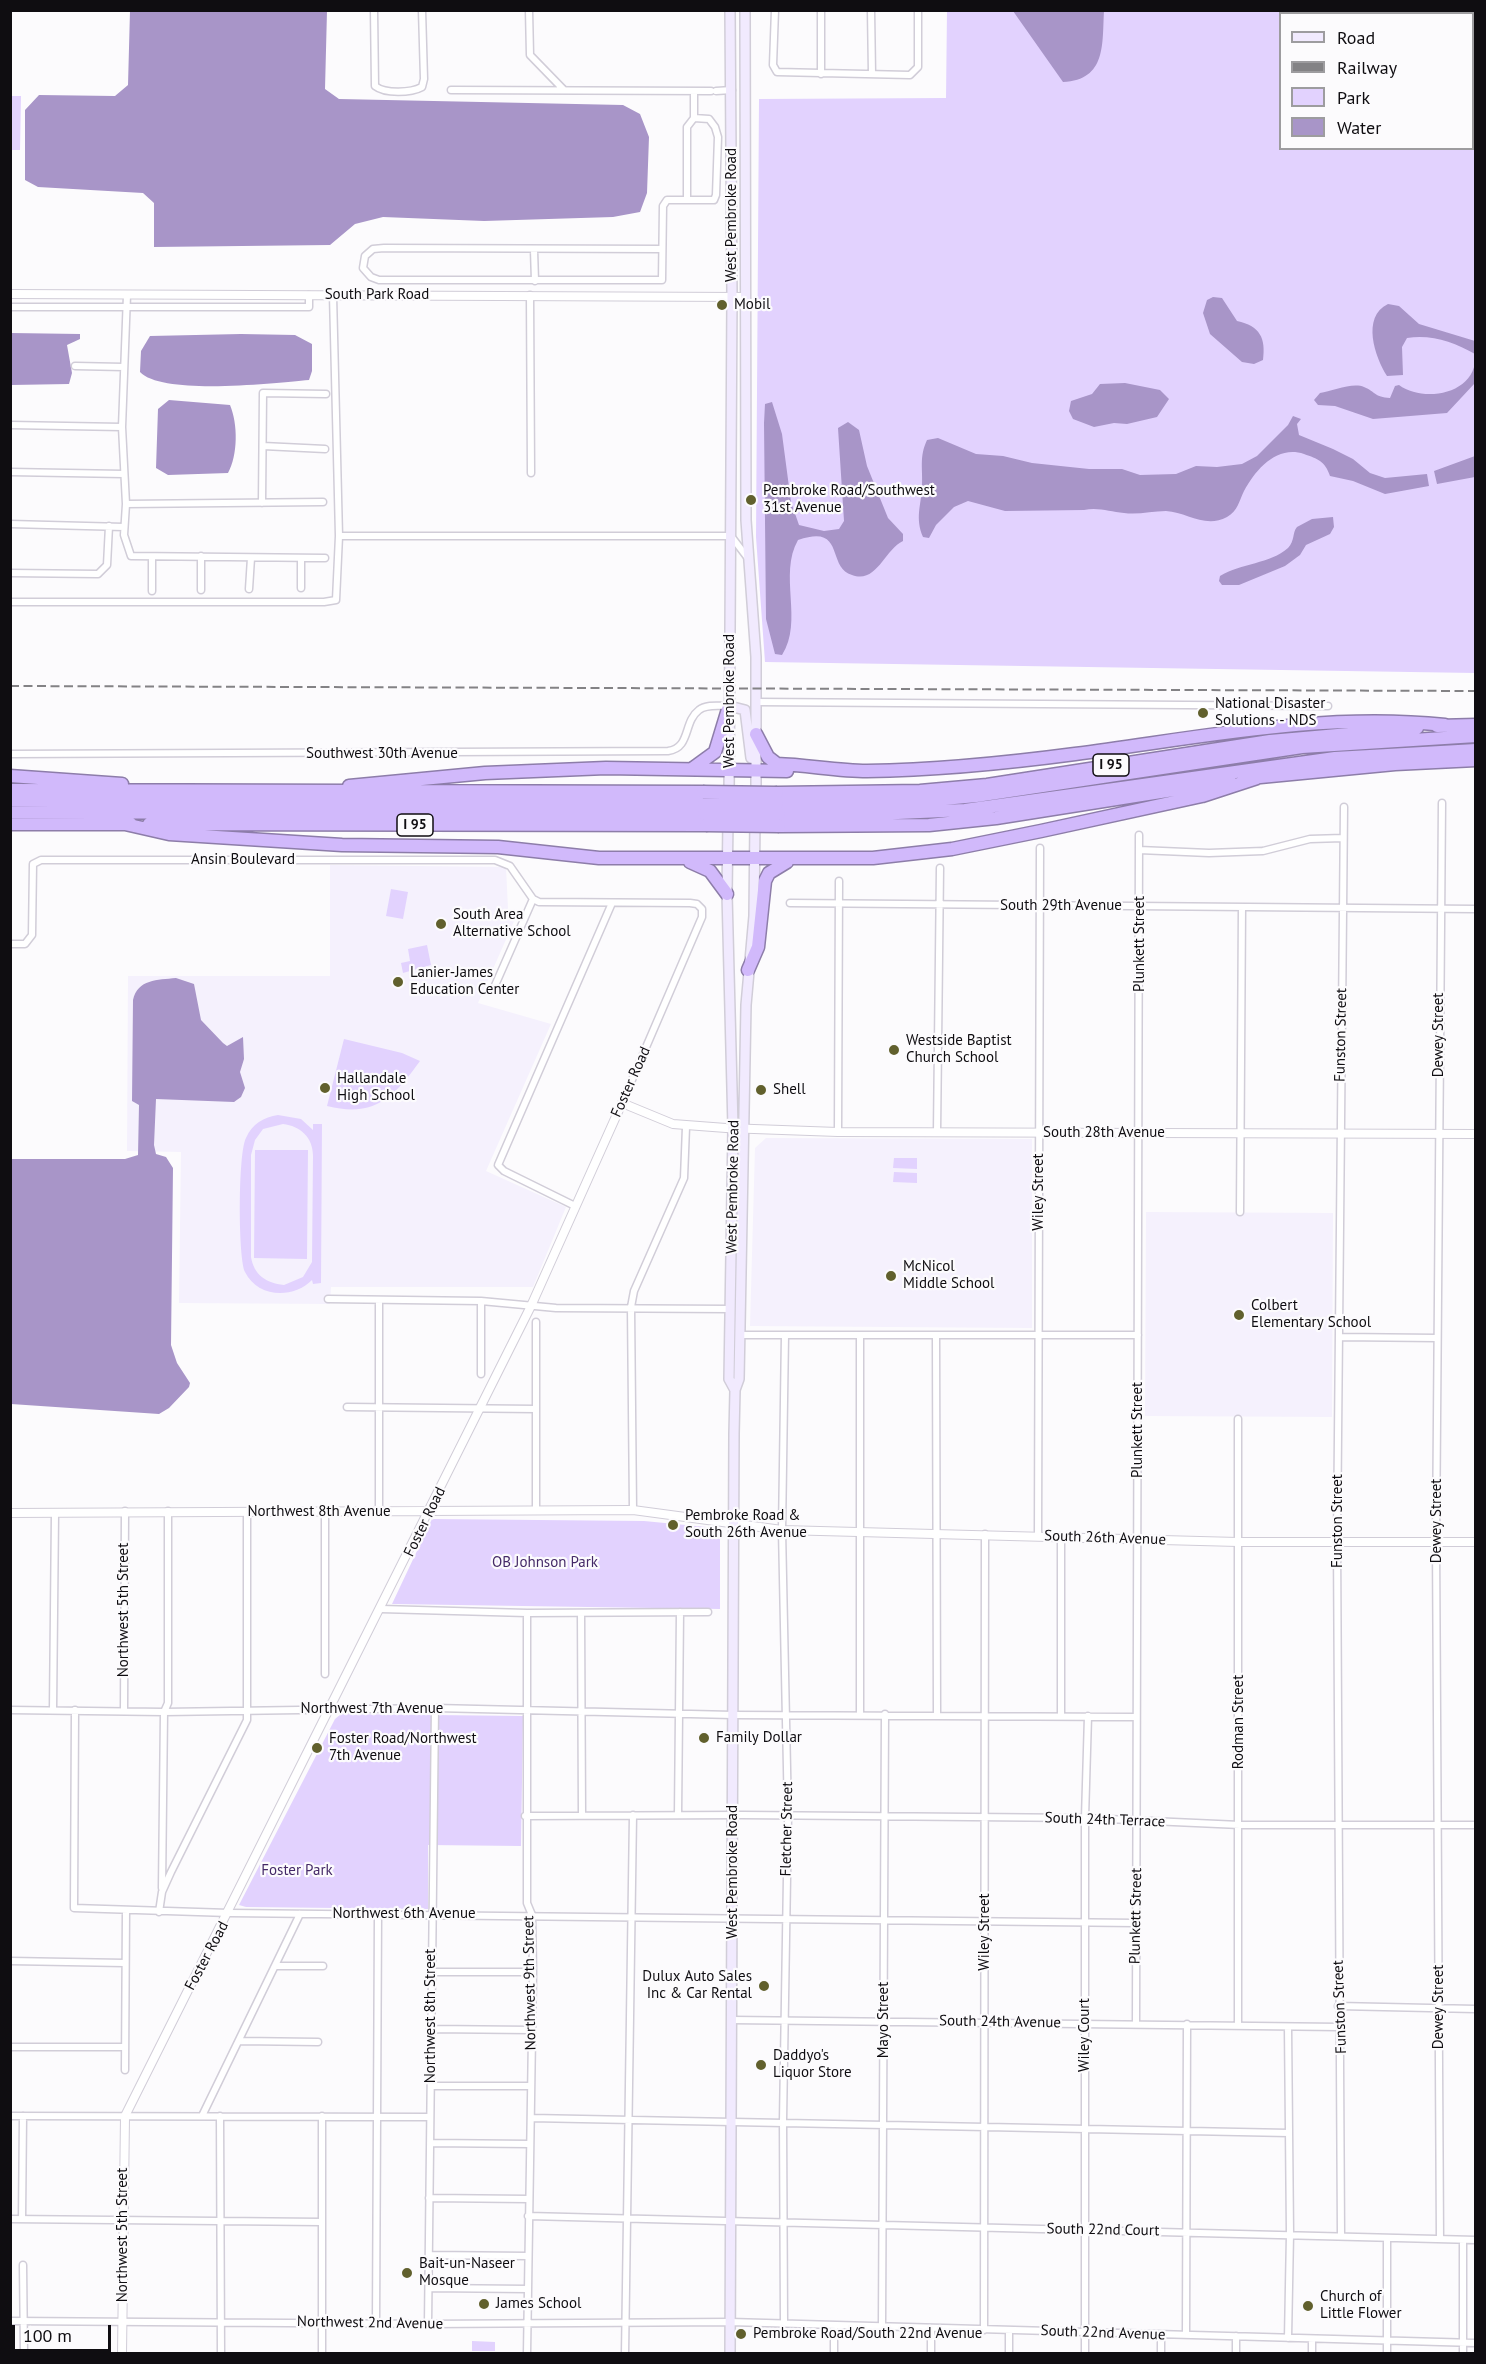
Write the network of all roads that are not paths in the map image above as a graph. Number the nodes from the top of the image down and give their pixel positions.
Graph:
1 (374, 10) edge
2 (422, 10) edge
3 (529, 10) edge
4 (730, 10) edge
5 (743, 10) edge
6 (775, 10) edge
7 (821, 10) edge
8 (871, 10) edge
9 (918, 10) edge
10 (821, 74) junction
11 (872, 74) junction
12 (451, 90) dead end
13 (564, 90) junction
14 (732, 90) junction
15 (694, 91) junction
16 (694, 117) junction
17 (745, 120) junction
18 (687, 200) junction
19 (662, 249) junction
20 (534, 250) junction
21 (535, 281) junction
22 (10, 294) edge
23 (127, 295) junction
24 (309, 295) junction
25 (333, 295) junction
26 (530, 295) junction
27 (732, 297) junction
28 (744, 297) junction
29 (10, 307) edge
30 (126, 308) junction
31 (75, 366) dead end
32 (124, 367) junction
33 (326, 394) dead end
34 (10, 425) edge
35 (122, 427) junction
36 (263, 447) junction
37 (325, 448) dead end
38 (10, 472) edge
39 (531, 473) dead end
40 (124, 474) junction
41 (323, 502) dead end
42 (262, 503) junction
43 (126, 504) junction
44 (10, 524) edge
45 (109, 526) junction
46 (124, 527) junction
47 (339, 536) junction
48 (731, 536) junction
49 (201, 556) junction
50 (152, 557) junction
51 (250, 558) junction
52 (301, 558) junction
53 (325, 558) dead end
54 (747, 558) junction
55 (10, 573) edge
56 (300, 588) dead end
57 (249, 589) dead end
58 (201, 590) dead end
59 (152, 591) dead end
60 (10, 602) edge
61 (756, 702) junction
62 (1328, 705) dead end
63 (729, 706) junction
64 (1445, 725) junction
65 (1476, 725) edge
66 (756, 734) junction
67 (1476, 736) edge
68 (1476, 750) edge
69 (10, 754) edge
70 (1476, 760) edge
71 (693, 768) junction
72 (730, 769) junction
73 (822, 769) junction
74 (756, 771) junction
75 (10, 776) edge
76 (1257, 778) junction
77 (152, 789) junction
78 (10, 790) edge
79 (309, 791) junction
80 (10, 800) edge
81 (1442, 803) dead end
82 (1344, 807) dead end
83 (704, 809) junction
84 (778, 809) junction
85 (10, 812) edge
86 (10, 824) edge
87 (125, 824) junction
88 (1139, 835) dead end
89 (1343, 838) junction
90 (1040, 848) dead end
91 (1139, 850) junction
92 (687, 860) junction
93 (727, 860) junction
94 (755, 860) junction
95 (791, 860) junction
96 (940, 868) dead end
97 (839, 881) dead end
98 (727, 894) junction
99 (533, 899) junction
100 (612, 903) junction
101 (790, 903) dead end
102 (838, 904) junction
103 (939, 905) junction
104 (1040, 905) junction
105 (1140, 906) junction
106 (1342, 906) junction
107 (1242, 907) junction
108 (1476, 909) edge
109 (1440, 910) junction
110 (10, 944) edge
111 (748, 970) junction
112 (493, 990) dead end
113 (622, 1103) junction
114 (686, 1127) junction
115 (738, 1129) junction
116 (838, 1132) junction
117 (937, 1132) junction
118 (1040, 1132) junction
119 (1140, 1133) junction
120 (1240, 1133) junction
121 (1339, 1134) junction
122 (1439, 1134) junction
123 (1476, 1134) edge
124 (575, 1206) junction
125 (1240, 1212) dead end
126 (328, 1299) dead end
127 (379, 1300) junction
128 (481, 1301) junction
129 (531, 1306) junction
130 (631, 1306) junction
131 (731, 1309) junction
132 (536, 1322) dead end
133 (1038, 1334) junction
134 (740, 1335) junction
135 (785, 1335) junction
136 (1138, 1335) junction
137 (860, 1336) junction
138 (936, 1336) junction
139 (1339, 1337) junction
140 (1437, 1338) junction
141 (481, 1374) dead end
142 (735, 1390) junction
143 (379, 1406) junction
144 (347, 1407) dead end
145 (480, 1408) junction
146 (536, 1409) junction
147 (1238, 1419) dead end
148 (125, 1510) junction
149 (536, 1510) junction
150 (633, 1510) junction
151 (168, 1511) junction
152 (379, 1511) junction
153 (431, 1511) junction
154 (247, 1512) junction
155 (325, 1512) junction
156 (10, 1513) edge
157 (55, 1513) junction
158 (734, 1523) junction
159 (782, 1530) junction
160 (860, 1532) junction
161 (935, 1534) junction
162 (985, 1534) junction
163 (1038, 1535) junction
164 (1061, 1536) junction
165 (1138, 1539) junction
166 (1337, 1541) junction
167 (1436, 1541) junction
168 (1238, 1542) junction
169 (1476, 1542) edge
170 (381, 1609) junction
171 (581, 1612) junction
172 (680, 1612) junction
173 (708, 1612) dead end
174 (527, 1613) junction
175 (325, 1674) dead end
176 (435, 1708) junction
177 (331, 1709) junction
178 (10, 1710) edge
179 (53, 1710) junction
180 (75, 1710) junction
181 (124, 1710) junction
182 (248, 1710) junction
183 (527, 1710) junction
184 (581, 1711) junction
185 (164, 1712) junction
186 (679, 1712) junction
187 (860, 1714) junction
188 (885, 1714) junction
189 (733, 1715) junction
190 (787, 1715) junction
191 (937, 1715) junction
192 (985, 1715) junction
193 (1061, 1716) junction
194 (1088, 1716) junction
195 (1136, 1717) junction
196 (582, 1815) junction
197 (633, 1815) junction
198 (678, 1815) junction
199 (733, 1815) junction
200 (525, 1816) junction
201 (788, 1816) junction
202 (884, 1816) junction
203 (984, 1818) junction
204 (1085, 1818) junction
205 (1138, 1820) junction
206 (1338, 1823) junction
207 (1240, 1825) junction
208 (1439, 1825) junction
209 (1476, 1825) edge
210 (162, 1892) junction
211 (126, 1910) junction
212 (159, 1912) junction
213 (229, 1913) junction
214 (300, 1914) junction
215 (378, 1914) junction
216 (433, 1915) junction
217 (532, 1915) junction
218 (631, 1916) junction
219 (733, 1917) junction
220 (785, 1917) junction
221 (885, 1919) junction
222 (986, 1921) junction
223 (1085, 1922) junction
224 (1136, 1923) junction
225 (10, 1961) edge
226 (125, 1963) junction
227 (277, 1966) junction
228 (323, 1966) dead end
229 (431, 1972) junction
230 (532, 1972) junction
231 (1338, 2006) junction
232 (1439, 2008) junction
233 (1476, 2009) edge
234 (786, 2018) junction
235 (732, 2019) junction
236 (884, 2020) junction
237 (985, 2022) junction
238 (1086, 2024) junction
239 (1136, 2024) junction
240 (1186, 2024) junction
241 (1238, 2025) junction
242 (1288, 2027) junction
243 (1340, 2027) junction
244 (430, 2029) junction
245 (532, 2030) junction
246 (240, 2041) junction
247 (318, 2042) dead end
248 (10, 2047) edge
249 (125, 2047) junction
250 (125, 2070) dead end
251 (431, 2086) junction
252 (531, 2086) junction
253 (10, 2116) edge
254 (23, 2116) junction
255 (125, 2116) junction
256 (202, 2116) junction
257 (220, 2116) junction
258 (322, 2116) junction
259 (377, 2116) junction
260 (430, 2117) junction
261 (531, 2118) junction
262 (629, 2119) junction
263 (783, 2121) junction
264 (731, 2122) junction
265 (885, 2123) junction
266 (983, 2125) junction
267 (1085, 2127) junction
268 (1187, 2129) junction
269 (1289, 2133) junction
270 (430, 2143) junction
271 (530, 2144) junction
272 (429, 2198) junction
273 (529, 2199) junction
274 (528, 2216) junction
275 (627, 2218) junction
276 (10, 2219) edge
277 (22, 2219) junction
278 (123, 2221) junction
279 (222, 2222) junction
280 (322, 2222) junction
281 (730, 2222) junction
282 (785, 2223) junction
283 (884, 2225) junction
284 (985, 2228) junction
285 (1085, 2229) junction
286 (1187, 2232) junction
287 (1290, 2234) junction
288 (1341, 2235) junction
289 (1387, 2238) junction
290 (1440, 2239) junction
291 (1463, 2240) junction
292 (1476, 2240) edge
293 (430, 2255) junction
294 (528, 2256) junction
295 (23, 2265) dead end
296 (429, 2288) junction
297 (528, 2289) junction
298 (10, 2321) edge
299 (23, 2321) junction
300 (122, 2321) junction
301 (221, 2322) junction
302 (322, 2322) junction
303 (730, 2322) junction
304 (376, 2323) junction
305 (626, 2323) junction
306 (784, 2323) junction
307 (428, 2324) junction
308 (527, 2324) junction
309 (834, 2325) junction
310 (882, 2326) junction
311 (931, 2328) junction
312 (984, 2330) junction
313 (1009, 2331) junction
314 (1085, 2334) junction
315 (1161, 2335) junction
316 (1186, 2335) junction
317 (1236, 2336) junction
318 (1287, 2338) junction
319 (1312, 2339) junction
320 (1386, 2341) junction
321 (1463, 2342) junction
322 (1476, 2343) edge
323 (24, 2354) edge
324 (122, 2354) edge
325 (221, 2354) edge
326 (322, 2354) edge
327 (527, 2354) edge
328 (625, 2354) edge
329 (730, 2354) edge
330 (834, 2354) edge
331 (931, 2354) edge
332 (1009, 2354) edge
333 (1085, 2354) edge
334 (1161, 2354) edge
335 (1236, 2354) edge
336 (1311, 2354) edge
337 (1387, 2354) edge
338 (1462, 2354) edge

1 - 2 street
3 - 13 street
4 - 14 main road, West Pembroke Road
5 - 17 main road, West Pembroke Road
6 - 10 street
7 - 10 street
8 - 11 street
9 - 11 street
10 - 11 street
12 - 13 street
13 - 15 street
14 - 15 street
14 - 17 main road
14 - 27 main road, West Pembroke Road
15 - 16 street
16 - 18 street
16 - 18 street
17 - 28 main road, West Pembroke Road
18 - 19 street
19 - 20 street
19 - 21 street
20 - 21 street
20 - 21 street
22 - 23 street, South Park Road
23 - 24 street, South Park Road
23 - 30 street
24 - 25 street, South Park Road
24 - 30 street
25 - 26 street, South Park Road
25 - 47 street
26 - 27 street, South Park Road
26 - 39 street
27 - 28 street, South Park Road
27 - 48 main road, West Pembroke Road
28 - 54 main road, West Pembroke Road
29 - 30 street
30 - 32 street
31 - 32 street
32 - 35 street
33 - 36 street
34 - 35 street
35 - 40 street
36 - 37 street
36 - 42 street
38 - 40 street
40 - 43 street
41 - 42 street
42 - 43 street
43 - 46 street
44 - 45 street
45 - 46 street
45 - 55 street
46 - 50 street
47 - 48 street
47 - 60 street
48 - 54 street
48 - 63 main road, West Pembroke Road
49 - 50 street
49 - 51 street
49 - 58 street
50 - 59 street
51 - 52 street
51 - 57 street
52 - 53 street
52 - 56 street
54 - 61 main road, West Pembroke Road
61 - 62 street
61 - 66 main road, West Pembroke Road
63 - 69 street, Southwest 30th Avenue
63 - 71 highway
63 - 72 main road, West Pembroke Road
63 - 74 main road
64 - 65 highway, I 95
64 - 73 highway
64 - 84 highway, I 95
66 - 73 highway
66 - 74 main road, West Pembroke Road
67 - 84 highway
68 - 84 highway
70 - 76 highway, I 95
71 - 72 highway
71 - 79 highway
72 - 74 highway
72 - 93 main road, West Pembroke Road
73 - 74 highway
74 - 94 main road, West Pembroke Road
75 - 77 highway
76 - 84 highway, I 95
76 - 95 highway
77 - 78 highway, I 95
77 - 79 highway, I 95
79 - 83 highway, I 95
80 - 83 highway
81 - 109 street, Dewey Street
82 - 89 street, Funston Street
83 - 84 highway, I 95, bridge
83 - 84 highway, I 95, bridge
83 - 85 highway
83 - 87 highway, I 95
86 - 87 highway, I 95
87 - 92 highway
88 - 91 street, Plunkett Street
89 - 91 street
89 - 106 street, Funston Street
90 - 104 street, Wiley Street
91 - 105 street, Plunkett Street
92 - 93 highway
92 - 98 highway
93 - 94 highway
93 - 98 main road, West Pembroke Road
94 - 95 highway
94 - 111 main road, West Pembroke Road
95 - 111 highway
96 - 103 street
97 - 102 street
98 - 115 main road, West Pembroke Road
99 - 100 street
99 - 110 street, Ansin Boulevard
99 - 112 street
100 - 113 street, Foster Road
100 - 124 street
101 - 102 street, South 29th Avenue
102 - 103 street, South 29th Avenue
102 - 116 street
103 - 104 street, South 29th Avenue
103 - 117 street
104 - 105 street, South 29th Avenue
104 - 118 street, Wiley Street
105 - 107 street, South 29th Avenue
105 - 119 street, Plunkett Street
106 - 107 street, South 29th Avenue
106 - 109 street, South 29th Avenue
106 - 121 street, Funston Street
107 - 120 street
108 - 109 street, South 29th Avenue
109 - 122 street, Dewey Street
111 - 115 main road, West Pembroke Road
113 - 114 street, South 28th Avenue
113 - 124 street, Foster Road
114 - 115 street, South 28th Avenue
114 - 130 street
115 - 116 street, South 28th Avenue
115 - 131 main road, West Pembroke Road
115 - 134 main road, West Pembroke Road
116 - 117 street, South 28th Avenue
117 - 118 street, South 28th Avenue
118 - 119 street, South 28th Avenue
118 - 133 street, Wiley Street
119 - 120 street, South 28th Avenue
119 - 136 street, Plunkett Street
120 - 121 street, South 28th Avenue
120 - 125 street
121 - 122 street, South 28th Avenue
121 - 139 street, Funston Street
122 - 123 street, South 28th Avenue
122 - 140 street, Dewey Street
124 - 129 street, Foster Road
126 - 127 street
127 - 128 street
127 - 143 street
128 - 129 street
128 - 141 street
129 - 130 street
129 - 145 street, Foster Road
130 - 131 street
130 - 150 street
131 - 142 main road, West Pembroke Road
132 - 146 street
133 - 136 street
133 - 138 street
133 - 163 street, Wiley Street
134 - 135 street
134 - 142 main road, West Pembroke Road
135 - 137 street
135 - 159 street, Fletcher Street
136 - 165 street, Plunkett Street
137 - 138 street
137 - 160 street
138 - 161 street
139 - 140 street
139 - 166 street, Funston Street
140 - 167 street, Dewey Street
142 - 158 main road, West Pembroke Road
143 - 144 street
143 - 145 street
143 - 152 street
145 - 146 street
145 - 153 street, Foster Road
146 - 149 street
147 - 168 street, Rodman Street
148 - 151 street, Northwest 8th Avenue
148 - 157 street, Northwest 8th Avenue
148 - 181 street, Northwest 5th Street
149 - 150 street, Northwest 8th Avenue
149 - 153 street, Northwest 8th Avenue
150 - 158 street, Northwest 8th Avenue
151 - 154 street, Northwest 8th Avenue
151 - 185 street
152 - 153 street, Northwest 8th Avenue
152 - 155 street, Northwest 8th Avenue
153 - 170 street, Foster Road
154 - 155 street, Northwest 8th Avenue
154 - 182 street
155 - 175 street
156 - 157 street, Northwest 8th Avenue
157 - 179 street
158 - 159 street, South 26th Avenue
158 - 189 main road, West Pembroke Road
159 - 160 street, South 26th Avenue
159 - 190 street, Fletcher Street
160 - 161 street, South 26th Avenue
160 - 187 street
161 - 162 street, South 26th Avenue
161 - 191 street
162 - 163 street, South 26th Avenue
162 - 192 street, Wiley Street
163 - 164 street, South 26th Avenue
164 - 165 street, South 26th Avenue
164 - 193 street
165 - 168 street, South 26th Avenue
165 - 195 street, Plunkett Street
166 - 167 street, South 26th Avenue
166 - 168 street, South 26th Avenue
166 - 206 street, Funston Street
167 - 169 street, South 26th Avenue
167 - 208 street, Dewey Street
168 - 207 street, Rodman Street
170 - 174 street
170 - 177 street, Foster Road
171 - 172 street
171 - 174 street
171 - 184 street
172 - 173 street
172 - 186 street
174 - 183 street, Northwest 9th Street
176 - 177 street, Northwest 7th Avenue
176 - 183 street, Northwest 7th Avenue
176 - 216 street, Northwest 8th Street
177 - 182 street, Northwest 7th Avenue
177 - 213 street, Foster Road
178 - 179 street, Northwest 7th Avenue
179 - 180 street, Northwest 7th Avenue
180 - 181 street, Northwest 7th Avenue
180 - 211 street, Northwest 6th Avenue
181 - 185 street, Northwest 7th Avenue
182 - 185 street, Northwest 7th Avenue
182 - 210 street
183 - 184 street, Northwest 7th Avenue
183 - 200 street, Northwest 9th Street
184 - 186 street, Northwest 7th Avenue
184 - 196 street
185 - 210 street
186 - 189 street, Northwest 7th Avenue
186 - 198 street
187 - 188 street, Northwest 7th Avenue
187 - 190 street, Northwest 7th Avenue
188 - 191 street, Northwest 7th Avenue
188 - 202 street, Mayo Street
189 - 190 street, Northwest 7th Avenue
189 - 199 main road, West Pembroke Road
190 - 201 street, Fletcher Street
191 - 192 street, Northwest 7th Avenue
192 - 193 street, Northwest 7th Avenue
192 - 203 street, Wiley Street
193 - 194 street, Northwest 7th Avenue
194 - 195 street, Northwest 7th Avenue
194 - 204 street, Wiley Court
195 - 205 street, Plunkett Street
196 - 197 street, South 24th Terrace
196 - 200 street, South 24th Terrace
197 - 198 street, South 24th Terrace
197 - 218 street
198 - 199 street, South 24th Terrace
199 - 201 street, South 24th Terrace
199 - 219 main road, West Pembroke Road
200 - 217 street, Northwest 9th Street
201 - 202 street, South 24th Terrace
201 - 220 street, Fletcher Street
202 - 203 street, South 24th Terrace
202 - 221 street, Mayo Street
203 - 204 street, South 24th Terrace
203 - 222 street, Wiley Street
204 - 205 street, South 24th Terrace
204 - 223 street, Wiley Court
205 - 207 street, South 24th Terrace
205 - 224 street, Plunkett Street
206 - 207 street, South 24th Terrace
206 - 208 street, South 24th Terrace
206 - 231 street, Funston Street
207 - 241 street, Rodman Street
208 - 209 street, South 24th Terrace
208 - 232 street, Dewey Street
210 - 212 street
211 - 212 street, Northwest 6th Avenue
211 - 226 street
212 - 213 street, Northwest 6th Avenue
213 - 214 street, Northwest 6th Avenue
213 - 255 street, Foster Road
214 - 215 street, Northwest 6th Avenue
214 - 227 street
215 - 216 street, Northwest 6th Avenue
215 - 259 street
216 - 217 street, Northwest 6th Avenue
216 - 229 street, Northwest 8th Street
217 - 218 street, Northwest 6th Avenue
217 - 230 street, Northwest 9th Street
218 - 219 street, Northwest 6th Avenue
218 - 262 street
219 - 220 street, Northwest 6th Avenue
219 - 235 main road, West Pembroke Road
220 - 221 street, Northwest 6th Avenue
220 - 234 street, Fletcher Street
221 - 222 street, Northwest 6th Avenue
221 - 236 street, Mayo Street
222 - 223 street, Northwest 6th Avenue
222 - 237 street, Wiley Street
223 - 224 street, Northwest 6th Avenue
223 - 238 street, Wiley Court
224 - 239 street, Plunkett Street
225 - 226 street
226 - 249 street
227 - 228 street
227 - 246 street
229 - 230 street
229 - 244 street, Northwest 8th Street
230 - 245 street, Northwest 9th Street
231 - 232 street
231 - 243 street, Funston Street
232 - 233 street
232 - 290 street, Dewey Street
234 - 235 street, South 24th Avenue
234 - 236 street, South 24th Avenue
234 - 263 street, Fletcher Street
235 - 264 main road, West Pembroke Road
236 - 237 street, South 24th Avenue
236 - 265 street, Mayo Street
237 - 238 street, South 24th Avenue
237 - 266 street, Wiley Street
238 - 239 street, South 24th Avenue
238 - 267 street, Wiley Court
239 - 240 street, South 24th Avenue
240 - 241 street, South 24th Avenue
240 - 268 street
241 - 242 street, South 24th Avenue
242 - 243 street, South 24th Avenue
242 - 269 street
243 - 288 street, Funston Street
244 - 245 street
244 - 251 street, Northwest 8th Street
245 - 252 street, Northwest 9th Street
246 - 247 street
246 - 256 street
248 - 249 street
249 - 250 street
251 - 252 street
251 - 260 street, Northwest 8th Street
252 - 261 street, Northwest 9th Street
253 - 254 street
254 - 255 street
254 - 277 street
255 - 256 street
255 - 278 street, Northwest 5th Street
256 - 257 street
257 - 258 street
257 - 279 street
258 - 259 street
258 - 280 street
259 - 260 street
259 - 304 street
260 - 270 street, Northwest 8th Street
261 - 262 street
261 - 271 street, Northwest 9th Street
262 - 264 street
262 - 275 street
263 - 264 street
263 - 265 street
263 - 282 street, Fletcher Street
264 - 281 main road, West Pembroke Road
265 - 266 street
265 - 283 street, Mayo Street
266 - 267 street
266 - 284 street, Wiley Street
267 - 268 street
267 - 285 street, Wiley Court
268 - 269 street
268 - 286 street
269 - 287 street
270 - 271 street
270 - 272 street, Northwest 8th Street
271 - 273 street, Northwest 9th Street
272 - 273 street
272 - 293 street, Northwest 8th Street
273 - 274 street, Northwest 9th Street
274 - 275 street, South 22nd Court
274 - 294 street, Northwest 9th Street
275 - 281 street, South 22nd Court
275 - 305 street
276 - 277 street
277 - 278 street
278 - 279 street
278 - 300 street, Northwest 5th Street
279 - 280 street
279 - 301 street
280 - 302 street
281 - 282 street, South 22nd Court
281 - 303 main road, West Pembroke Road
282 - 283 street, South 22nd Court
282 - 306 street, Fletcher Street
283 - 284 street, South 22nd Court
283 - 310 street, Mayo Street
284 - 285 street, South 22nd Court
284 - 312 street, Wiley Street
285 - 286 street, South 22nd Court
285 - 314 street, Wiley Court
286 - 287 street, South 22nd Court
286 - 316 street
287 - 288 street, South 22nd Court
287 - 318 street
288 - 289 street, South 22nd Court
289 - 290 street, South 22nd Court
289 - 320 street
290 - 291 street, South 22nd Court
291 - 292 street, South 22nd Court
291 - 321 street
293 - 294 street
293 - 296 street, Northwest 8th Street
294 - 297 street, Northwest 9th Street
295 - 299 street
296 - 297 street
296 - 307 street, Northwest 8th Street
297 - 308 street, Northwest 9th Street
298 - 299 street, Northwest 2nd Avenue
299 - 300 street, Northwest 2nd Avenue
299 - 323 street
300 - 301 street, Northwest 2nd Avenue
300 - 324 street, Northwest 5th Street
301 - 302 street, Northwest 2nd Avenue
301 - 325 street
302 - 304 street, Northwest 2nd Avenue
302 - 326 street
303 - 305 street, Northwest 2nd Avenue
303 - 306 street, South 22nd Avenue
303 - 329 main road, West Pembroke Road
304 - 307 street, Northwest 2nd Avenue
305 - 308 street, Northwest 2nd Avenue
305 - 328 street
306 - 309 street, South 22nd Avenue
307 - 308 street, Northwest 2nd Avenue
308 - 327 street, Northwest 9th Street
309 - 310 street, South 22nd Avenue
309 - 330 street
310 - 311 street, South 22nd Avenue
311 - 312 street, South 22nd Avenue
311 - 331 street
312 - 313 street, South 22nd Avenue
313 - 314 street, South 22nd Avenue
313 - 332 street
314 - 315 street, South 22nd Avenue
314 - 333 street, Wiley Court
315 - 316 street, South 22nd Avenue
315 - 334 street
316 - 317 street, South 22nd Avenue
317 - 318 street, South 22nd Avenue
317 - 335 street
318 - 319 street, South 22nd Avenue
319 - 320 street, South 22nd Avenue
319 - 336 street
320 - 321 street, South 22nd Avenue
320 - 337 street
321 - 322 street, South 22nd Avenue
321 - 338 street

